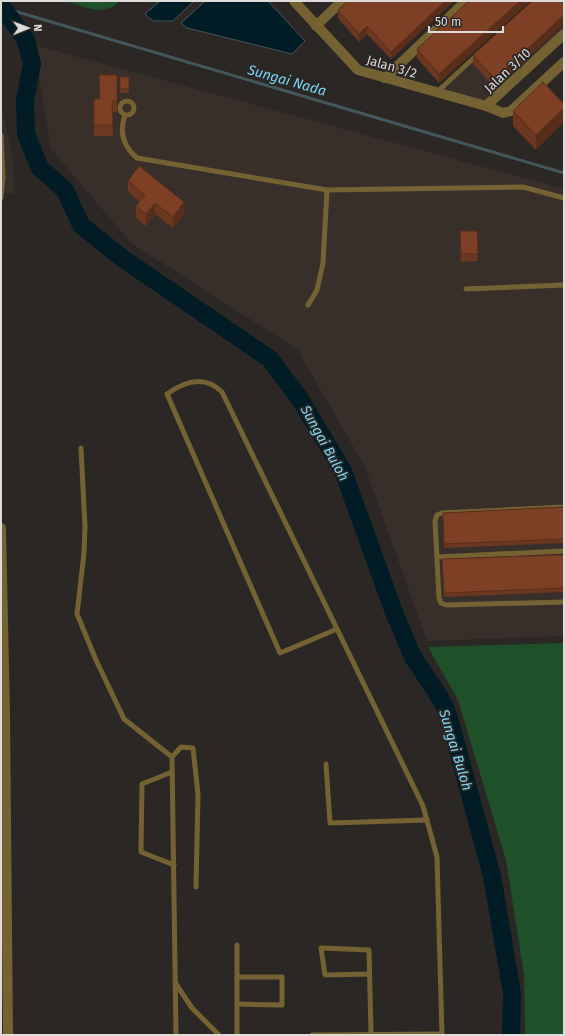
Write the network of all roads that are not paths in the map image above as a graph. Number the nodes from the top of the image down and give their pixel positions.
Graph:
1 (294, 1) edge
2 (342, 1) edge
3 (466, 1) edge
4 (316, 26) junction
5 (564, 34) edge
6 (484, 49) edge
7 (564, 62) edge
8 (385, 78) junction
9 (437, 92) junction
10 (486, 106) junction
11 (125, 115) dead end
12 (1, 135) edge
13 (327, 190) junction
14 (1, 198) edge
15 (564, 198) edge
16 (564, 285) edge
17 (466, 290) dead end
18 (308, 305) dead end
19 (81, 448) dead end
20 (564, 507) edge
21 (1, 528) edge
22 (564, 551) edge
23 (437, 557) junction
24 (564, 602) edge
25 (337, 628) junction
26 (3, 715) edge
27 (172, 757) junction
28 (326, 764) dead end
29 (172, 772) junction
30 (427, 820) junction
31 (174, 865) junction
32 (196, 886) dead end
33 (237, 945) dead end
34 (369, 974) junction
35 (237, 977) junction
36 (176, 984) junction
37 (237, 1004) junction
38 (371, 1034) edge
39 (442, 1034) edge
40 (8, 1035) edge
41 (176, 1035) edge
42 (219, 1035) edge
43 (237, 1035) edge
44 (312, 1035) edge

1 - 4 street, Jalan 3/2
2 - 4 street
3 - 8 street
4 - 8 street, Jalan 3/2
5 - 10 street, Jalan 3/10
6 - 9 lane
7 - 10 street, Jalan 3/10
8 - 9 street, Jalan 3/2
9 - 10 street, Jalan 3/2
11 - 13 lane
12 - 14 lane
13 - 15 lane
13 - 18 lane
16 - 17 lane
19 - 27 lane
20 - 23 lane
21 - 26 street
22 - 23 lane
23 - 24 lane
25 - 25 lane
25 - 30 lane
26 - 40 street
27 - 29 lane
27 - 32 lane
28 - 30 lane
29 - 31 lane
29 - 31 lane
30 - 39 lane
31 - 36 lane
33 - 35 lane
34 - 34 lane
34 - 38 lane
35 - 37 lane
35 - 37 lane
36 - 41 lane
36 - 42 lane
37 - 43 lane
38 - 39 lane
38 - 44 lane

